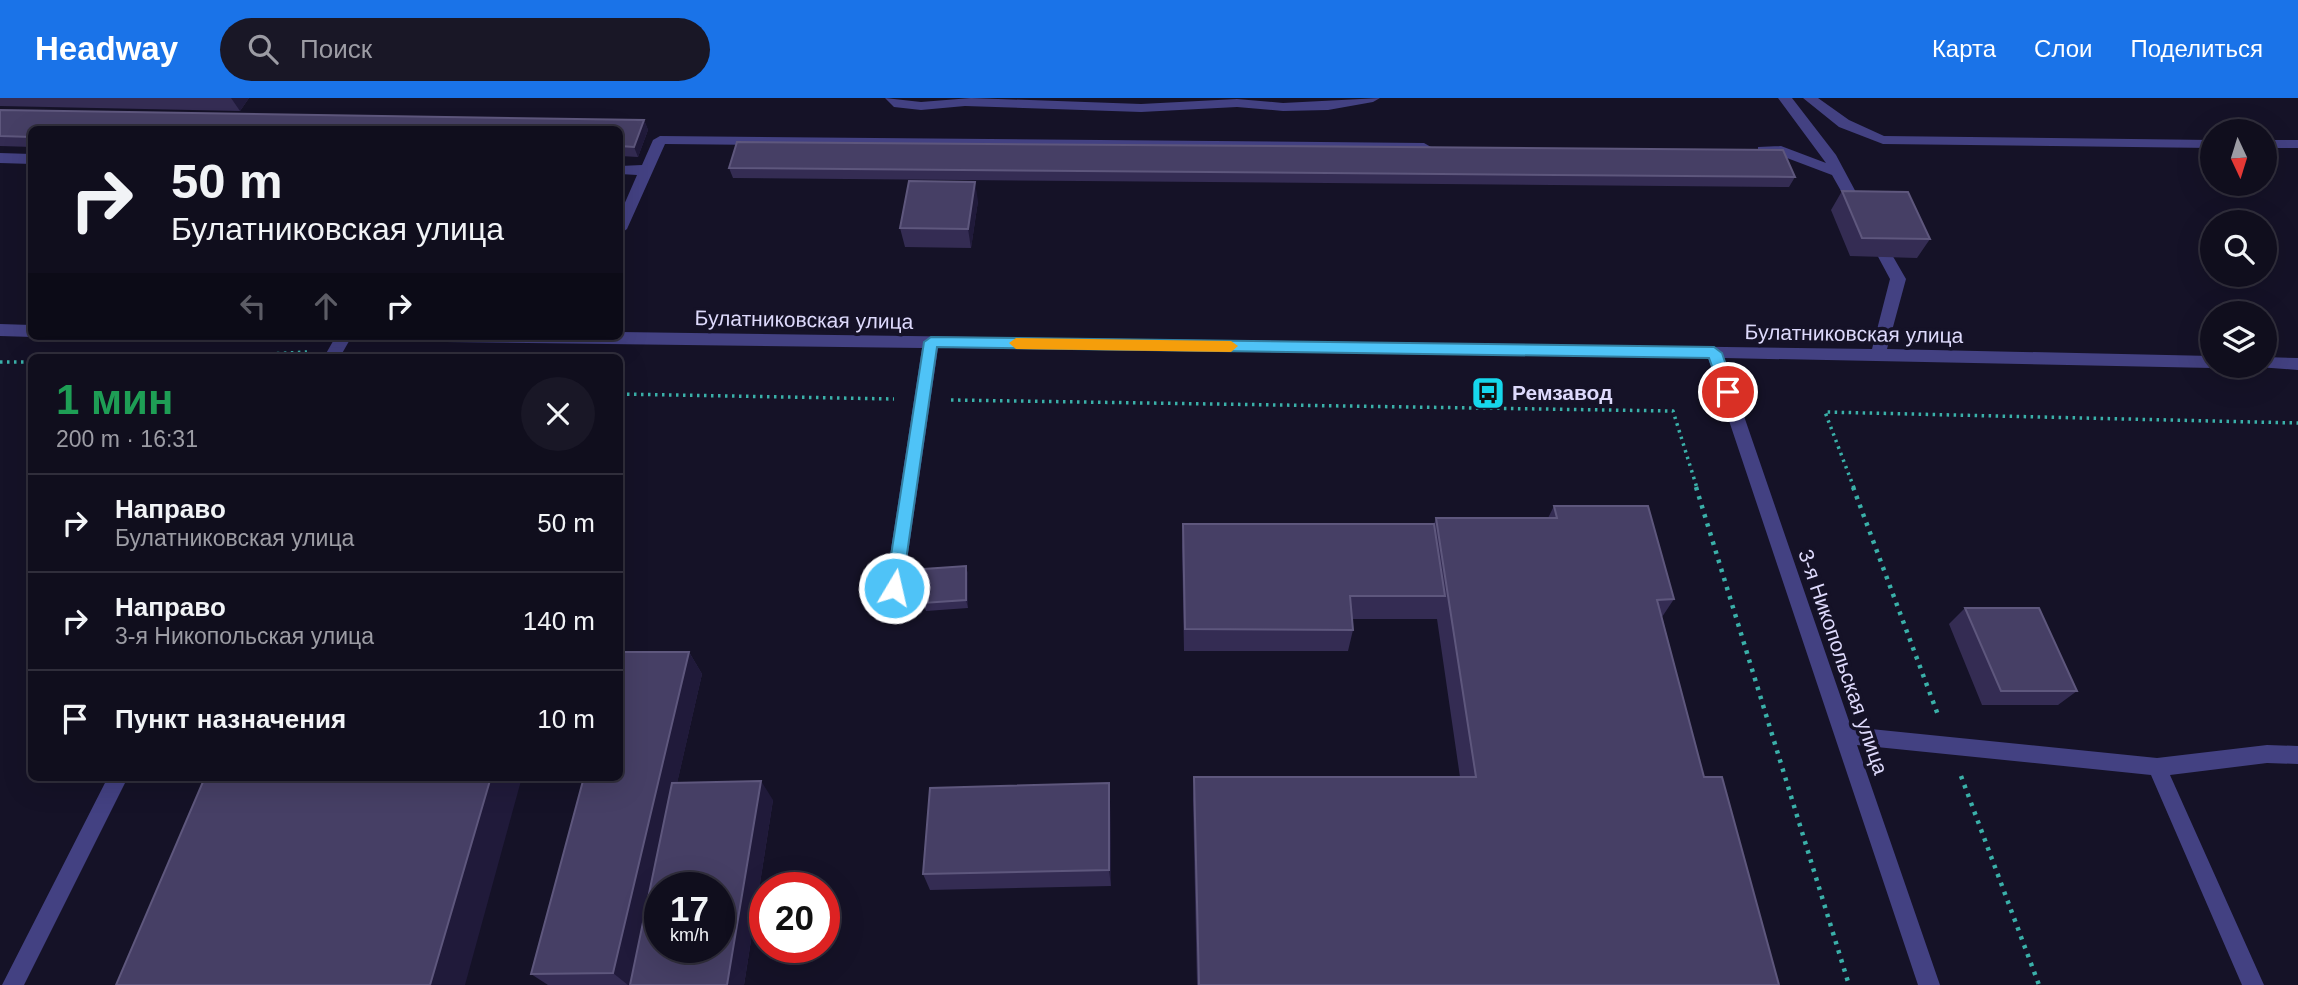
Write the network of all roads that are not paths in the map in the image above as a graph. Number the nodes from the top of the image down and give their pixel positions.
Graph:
1 (892, 98) edge
2 (1373, 98) edge
3 (1785, 98) edge
4 (1810, 98) edge
5 (2200, 144) edge
6 (2277, 144) edge
7 (2298, 144) edge
8 (1435, 147) edge
9 (1754, 150) edge
10 (0, 158) edge
11 (28, 159) edge
12 (623, 170) edge
13 (646, 170) junction
14 (1837, 172) junction
15 (623, 222) edge
16 (0, 330) edge
17 (28, 331) edge
18 (623, 338) edge
19 (931, 342) junction
20 (1714, 353) junction
21 (1878, 355) junction
22 (2200, 362) edge
23 (2277, 363) edge
24 (2298, 363) edge
25 (894, 588) dead end
26 (1844, 735) junction
27 (2298, 755) edge
28 (2157, 767) junction
29 (116, 781) edge
30 (13, 985) edge
31 (1929, 985) edge
32 (2253, 985) edge

1 - 2 street
3 - 14 street
4 - 5 street
6 - 7 street
8 - 13 street
9 - 14 street
10 - 11 street
12 - 13 street
13 - 15 street
14 - 21 street
16 - 17 street
18 - 19 street, Булатниковская улица
19 - 20 street, Булатниковская улица
19 - 25 street
20 - 21 street, Булатниковская улица
20 - 26 street, 3-я Никопольская улица
21 - 22 street, Булатниковская улица
23 - 24 street
26 - 28 street
26 - 31 street, 3-я Никопольская улица
27 - 28 street
28 - 32 street
29 - 30 street

